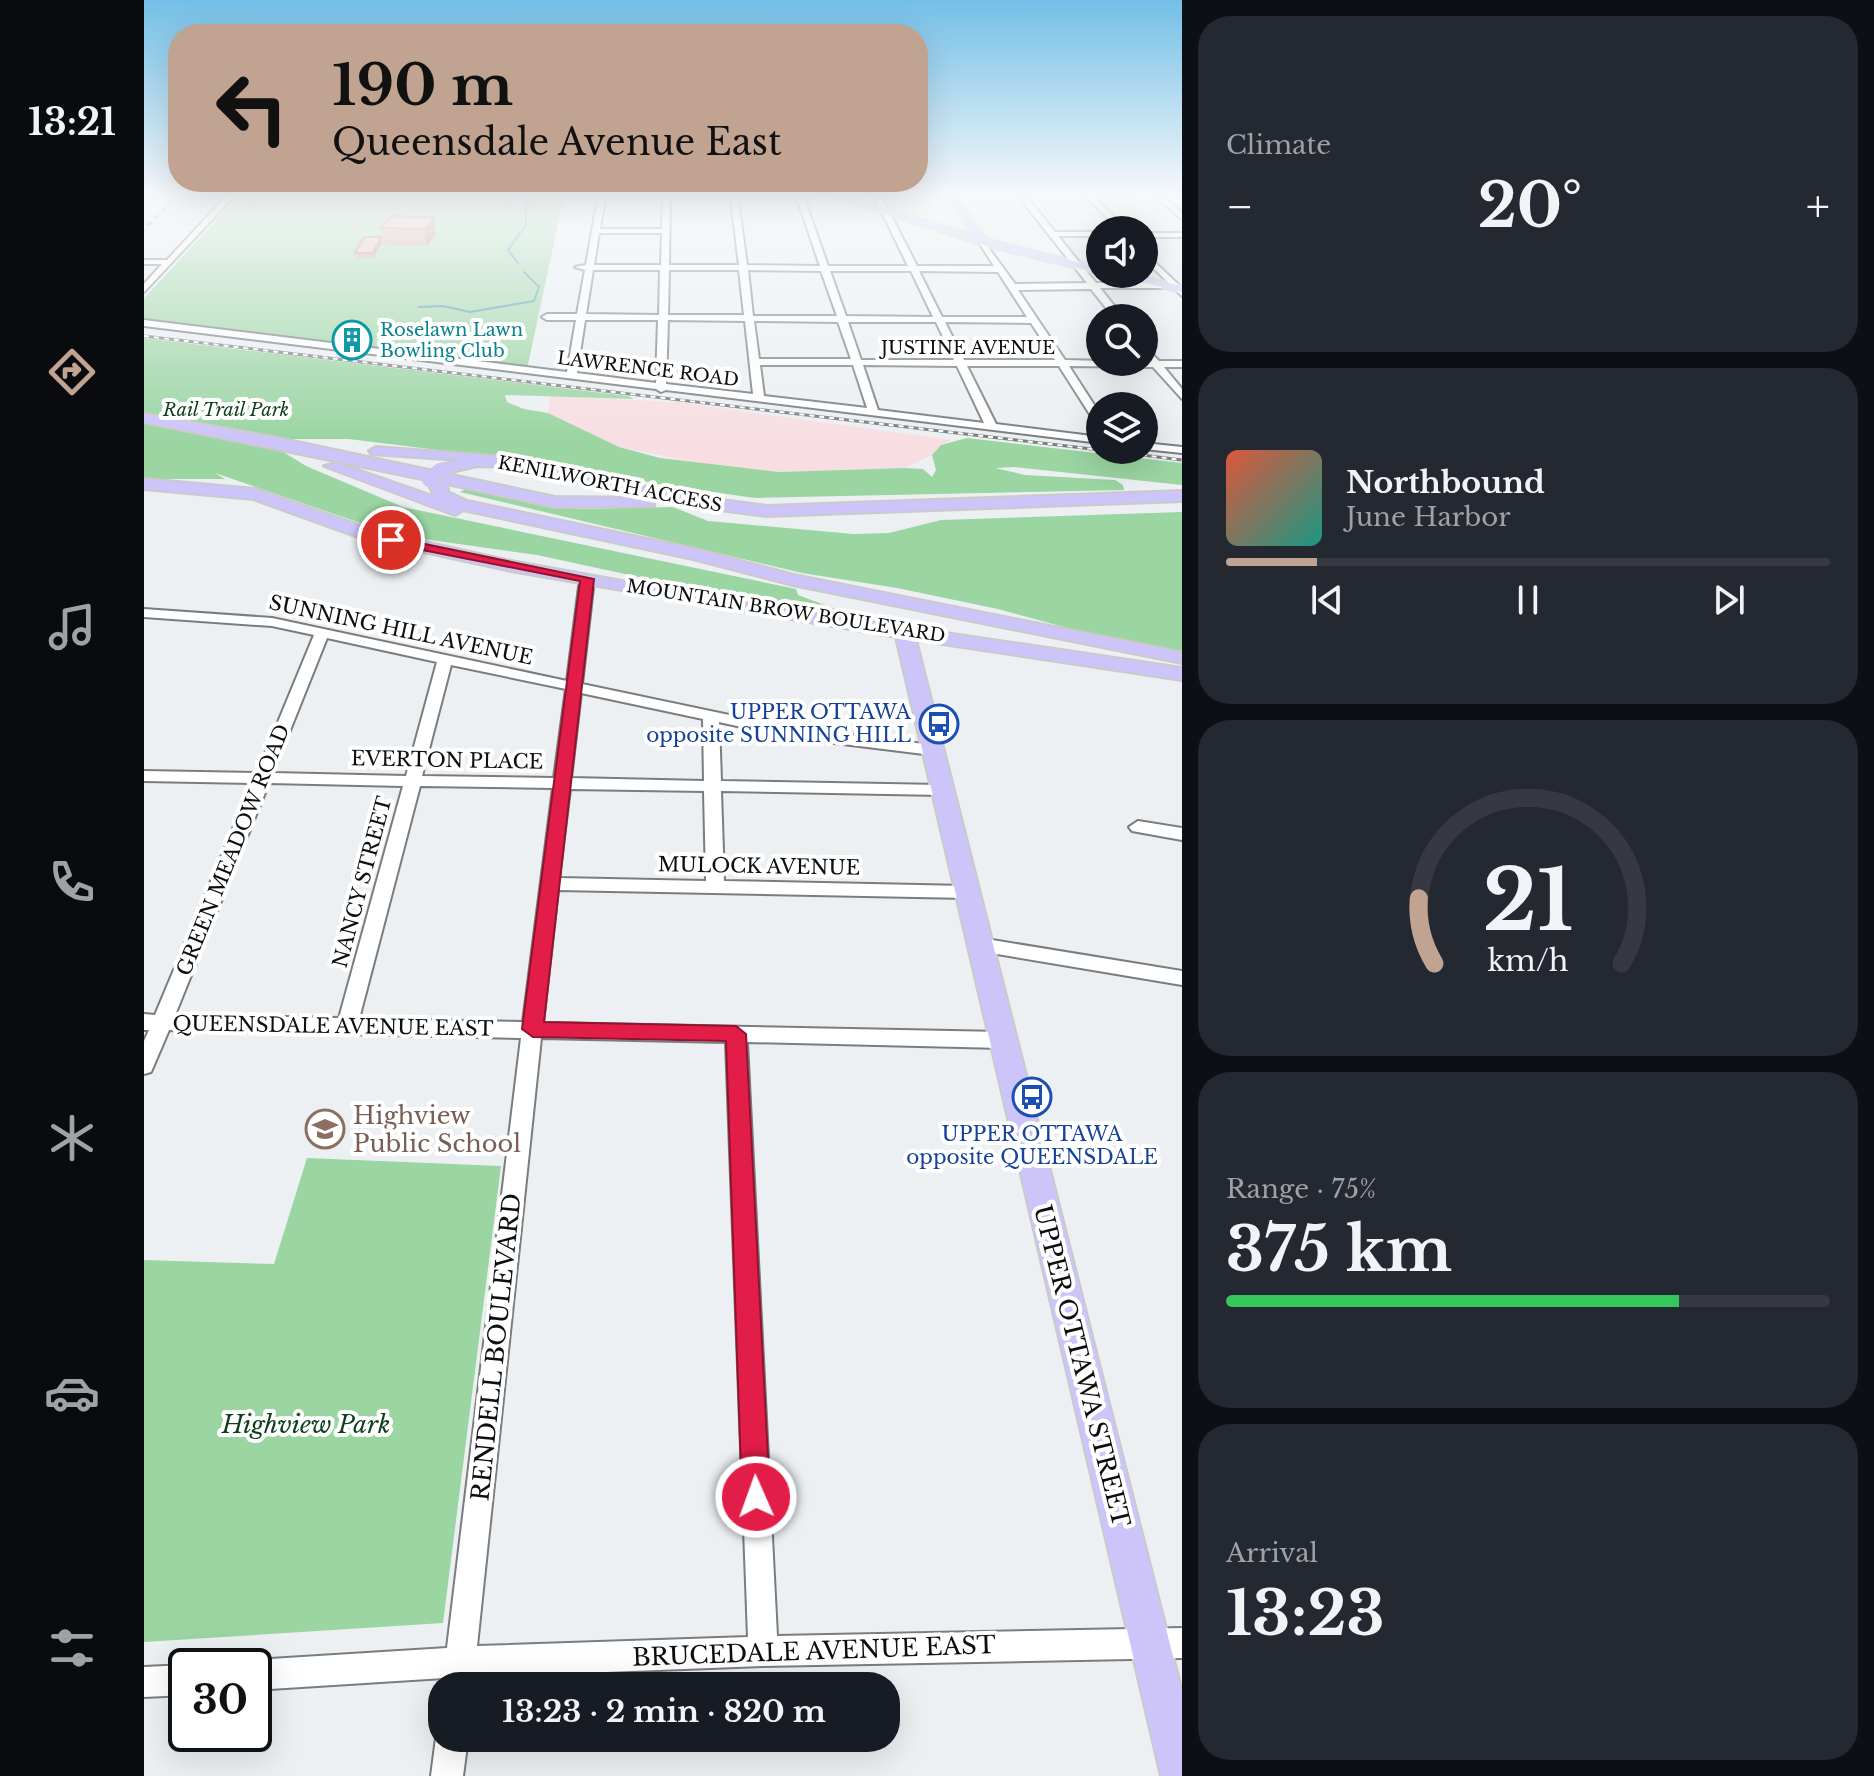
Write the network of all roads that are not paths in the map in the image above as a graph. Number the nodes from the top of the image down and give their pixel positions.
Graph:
1 (583, 275) edge
2 (665, 275) edge
3 (744, 275) edge
4 (827, 275) edge
5 (917, 275) edge
6 (1005, 275) edge
7 (1165, 275) edge
8 (1158, 284) edge
9 (1158, 285) edge
10 (1162, 285) junction
11 (1012, 287) junction
12 (1086, 287) edge
13 (1095, 288) edge
14 (1180, 290) edge
15 (1108, 304) edge
16 (547, 317) dead end
17 (580, 317) junction
18 (664, 318) junction
19 (749, 318) junction
20 (842, 319) junction
21 (940, 320) junction
22 (1033, 320) junction
23 (144, 323) edge
24 (754, 362) junction
25 (857, 363) junction
26 (961, 364) junction
27 (1062, 364) junction
28 (1086, 364) edge
29 (1158, 364) edge
30 (1182, 364) edge
31 (1158, 366) edge
32 (571, 377) junction
33 (661, 389) junction
34 (1182, 396) edge
35 (759, 400) junction
36 (1086, 401) edge
37 (874, 413) junction
38 (144, 418) edge
39 (992, 427) junction
40 (1086, 438) edge
41 (274, 444) junction
42 (302, 446) junction
43 (1158, 447) edge
44 (1182, 450) edge
45 (507, 462) junction
46 (441, 476) junction
47 (570, 481) junction
48 (144, 484) edge
49 (1182, 496) edge
50 (1032, 504) junction
51 (688, 507) junction
52 (472, 514) junction
53 (593, 533) junction
54 (587, 579) junction
55 (144, 613) edge
56 (904, 630) junction
57 (322, 634) junction
58 (1182, 658) edge
59 (445, 660) junction
60 (1182, 674) edge
61 (574, 686) junction
62 (711, 717) junction
63 (932, 750) junction
64 (144, 776) edge
65 (262, 779) junction
66 (411, 782) junction
67 (563, 783) junction
68 (712, 786) junction
69 (942, 790) junction
70 (1138, 827) dead end
71 (1182, 834) edge
72 (549, 884) junction
73 (715, 887) junction
74 (967, 892) junction
75 (980, 945) junction
76 (1182, 978) edge
77 (153, 1022) edge
78 (348, 1024) junction
79 (533, 1029) junction
80 (736, 1034) junction
81 (1002, 1040) junction
82 (144, 1066) edge
83 (1166, 1643) edge
84 (763, 1651) junction
85 (460, 1672) edge
86 (486, 1672) edge
87 (428, 1674) edge
88 (272, 1675) edge
89 (168, 1681) edge
90 (144, 1682) edge
91 (450, 1752) edge
92 (447, 1776) edge
93 (1182, 1776) edge

1 - 17 street
2 - 18 street
3 - 19 street
4 - 20 street
5 - 21 street
6 - 11 street
7 - 14 street
8 - 10 main road
9 - 10 street
10 - 14 main road
11 - 12 street
11 - 22 street
13 - 15 street
16 - 17 street
17 - 18 street
17 - 32 street
18 - 19 street
18 - 33 street
19 - 20 street
19 - 24 street
20 - 21 street
20 - 25 street
21 - 22 street
21 - 26 street
22 - 27 street
23 - 32 street, LAWRENCE ROAD
24 - 25 street, JUSTINE AVENUE
24 - 35 street
25 - 26 street, JUSTINE AVENUE
25 - 37 street
26 - 27 street, JUSTINE AVENUE
26 - 39 street
27 - 28 street, JUSTINE AVENUE
27 - 36 street
29 - 30 street, JUSTINE AVENUE
31 - 34 street
32 - 33 street, LAWRENCE ROAD
33 - 35 street, LAWRENCE ROAD
35 - 37 street, LAWRENCE ROAD
37 - 39 street, LAWRENCE ROAD
38 - 41 main road
39 - 40 street, LAWRENCE ROAD
41 - 42 main road
41 - 51 main road
41 - 52 main road
42 - 45 main road
42 - 47 main road
43 - 44 street
45 - 46 main road, KENILWORTH ACCESS
45 - 50 main road, KENILWORTH ACCESS
46 - 47 main road, KENILWORTH ACCESS
46 - 52 main road
46 - 53 main road
47 - 51 main road, KENILWORTH ACCESS
48 - 54 main road, MOUNTAIN BROW BOULEVARD
49 - 50 main road, KENILWORTH ACCESS
50 - 51 main road, KENILWORTH ACCESS
52 - 53 main road
53 - 58 main road
54 - 56 main road, MOUNTAIN BROW BOULEVARD
54 - 61 street, RENDELL BOULEVARD
55 - 57 street, SUNNING HILL AVENUE
56 - 60 main road, MOUNTAIN BROW BOULEVARD
56 - 63 main road, UPPER OTTAWA STREET
57 - 59 street, SUNNING HILL AVENUE
57 - 65 street, GREEN MEADOW ROAD
59 - 61 street, SUNNING HILL AVENUE
59 - 66 street, NANCY STREET
61 - 62 street, SUNNING HILL AVENUE
61 - 67 street, RENDELL BOULEVARD
62 - 63 street, SUNNING HILL AVENUE
62 - 68 street
63 - 69 main road, UPPER OTTAWA STREET
64 - 65 street, EVERTON PLACE
65 - 66 street, EVERTON PLACE
65 - 77 street, GREEN MEADOW ROAD
66 - 67 street, EVERTON PLACE
66 - 78 street, NANCY STREET
67 - 68 street, EVERTON PLACE
67 - 72 street, RENDELL BOULEVARD
68 - 69 street, EVERTON PLACE
68 - 73 street
69 - 74 main road, UPPER OTTAWA STREET
70 - 71 street
72 - 73 street, MULOCK AVENUE
72 - 79 street, RENDELL BOULEVARD
73 - 74 street, MULOCK AVENUE
74 - 75 main road, UPPER OTTAWA STREET
75 - 76 street
75 - 81 main road, UPPER OTTAWA STREET
77 - 78 street, QUEENSDALE AVENUE EAST
77 - 82 street, GREEN MEADOW ROAD
78 - 79 street, QUEENSDALE AVENUE EAST
79 - 80 street, QUEENSDALE AVENUE EAST
79 - 85 street, RENDELL BOULEVARD
80 - 81 street, QUEENSDALE AVENUE EAST
80 - 84 street
81 - 83 main road, UPPER OTTAWA STREET
83 - 84 street, BRUCEDALE AVENUE EAST
83 - 93 main road, UPPER OTTAWA STREET
84 - 86 street, BRUCEDALE AVENUE EAST
87 - 88 street, BRUCEDALE AVENUE EAST
89 - 90 street
91 - 92 street

